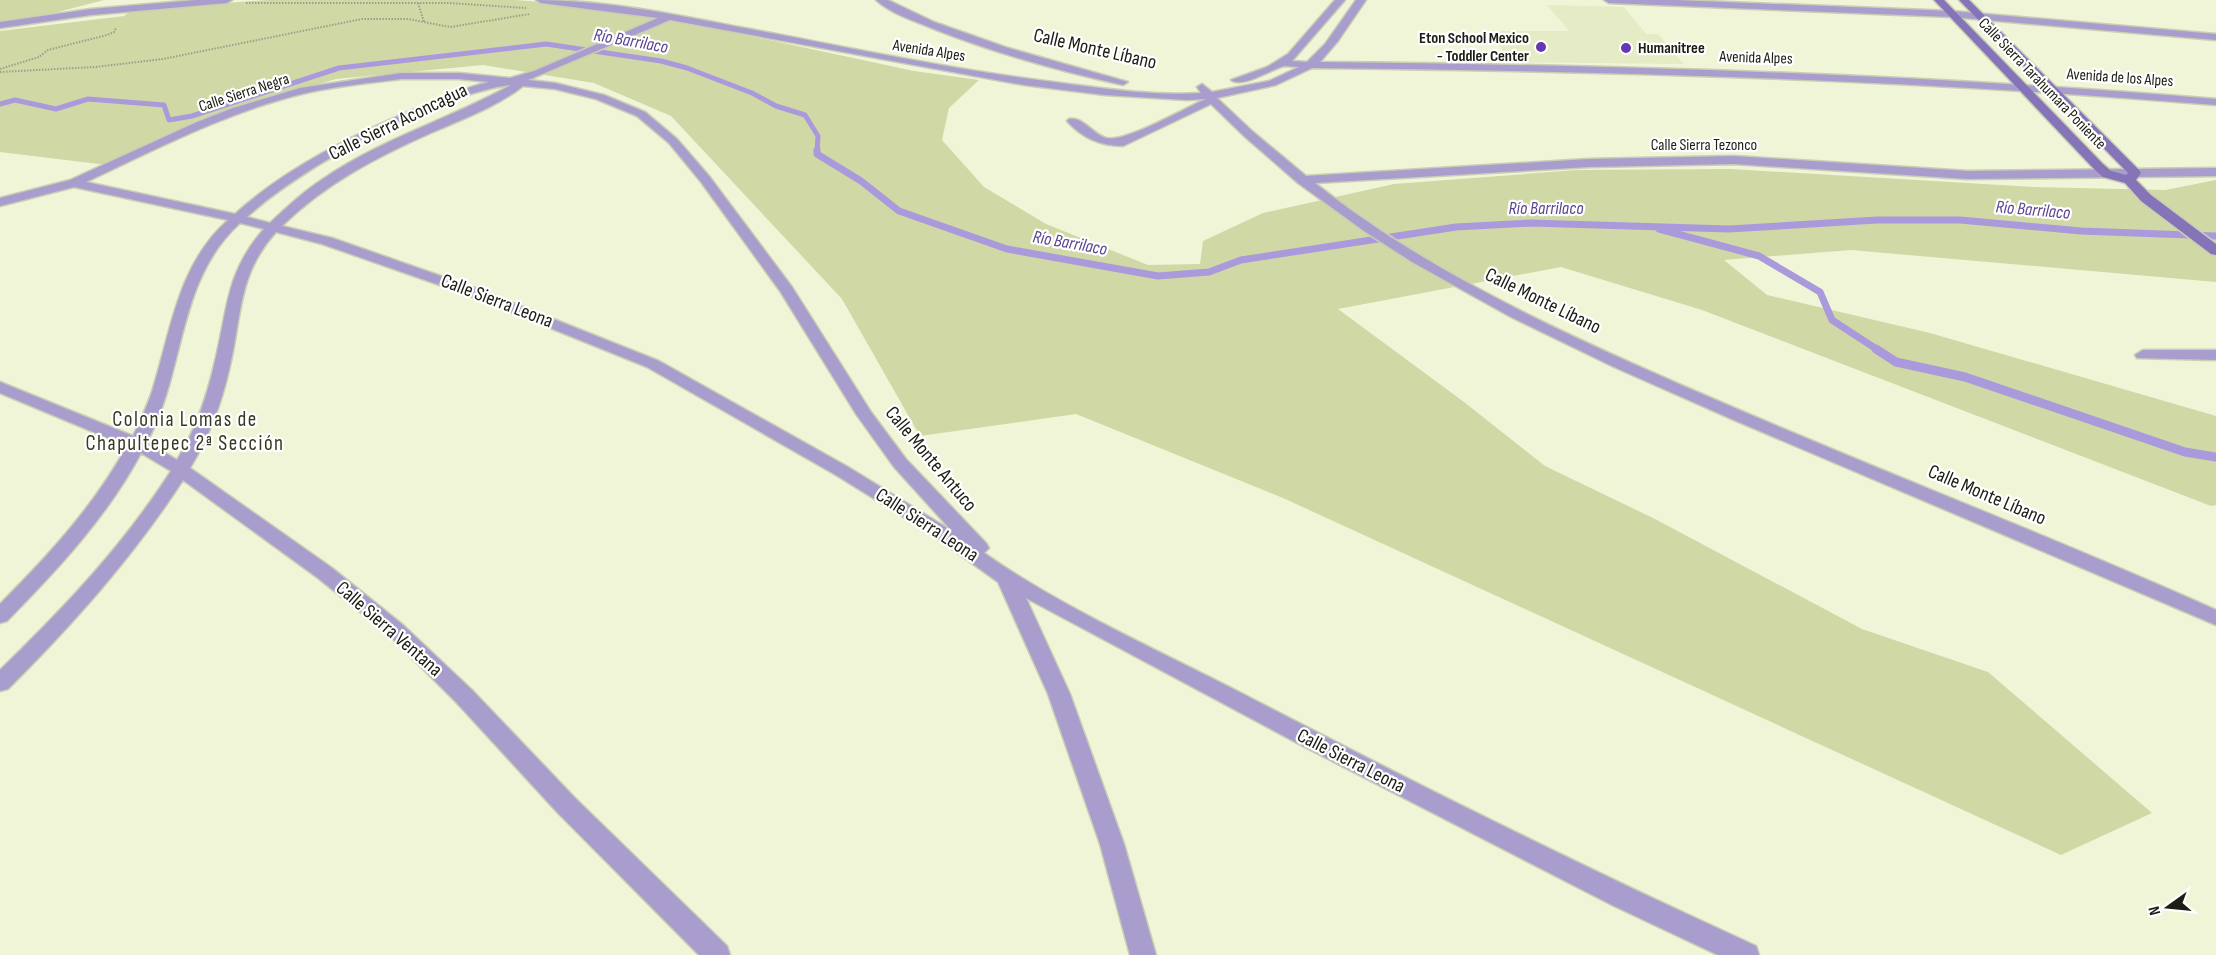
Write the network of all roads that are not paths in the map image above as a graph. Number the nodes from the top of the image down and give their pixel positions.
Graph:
1 (120, 0) edge
2 (227, 0) edge
3 (541, 0) edge
4 (881, 0) edge
5 (1340, 0) edge
6 (1361, 0) edge
7 (1609, 0) edge
8 (1939, 0) edge
9 (1964, 0) edge
10 (1952, 14) junction
11 (1980, 15) junction
12 (51, 18) junction
13 (667, 18) junction
14 (0, 25) edge
15 (2216, 37) edge
16 (1283, 63) junction
17 (1309, 65) junction
18 (524, 78) junction
19 (1117, 81) junction
20 (2021, 87) junction
21 (2054, 89) junction
22 (1101, 90) junction
23 (1207, 94) junction
24 (2216, 102) edge
25 (1073, 121) dead end
26 (2216, 172) edge
27 (2107, 174) junction
28 (2132, 176) junction
29 (1302, 180) junction
30 (74, 183) junction
31 (0, 202) edge
32 (236, 218) junction
33 (271, 228) junction
34 (2216, 251) edge
35 (2143, 355) dead end
36 (2216, 355) edge
37 (0, 387) edge
38 (138, 444) junction
39 (181, 470) junction
40 (1009, 580) junction
41 (0, 616) edge
42 (2216, 618) edge
43 (0, 683) edge
44 (717, 955) edge
45 (1143, 955) edge
46 (1746, 955) edge

1 - 12 street
2 - 12 street
3 - 13 street, Avenida Alpes
4 - 19 street, Calle Monte Líbano
5 - 16 street
6 - 17 street
7 - 10 street
8 - 10 street, Calle Sierra Tarahumara Poniente
9 - 11 street, Calle Sierra Tarahumara Poniente
10 - 11 street
10 - 20 street, Calle Sierra Tarahumara Poniente
11 - 15 street
11 - 21 street, Calle Sierra Tarahumara Poniente
12 - 14 street
13 - 18 street, Calle Sierra Aconcagua
13 - 22 street, Avenida Alpes
16 - 17 street, Avenida Alpes
16 - 23 street
17 - 20 street, Avenida Alpes
17 - 23 street, Avenida Alpes
18 - 30 street, Calle Sierra Negra
18 - 32 street, Calle Sierra Aconcagua
18 - 33 street, Calle Sierra Aconcagua
18 - 40 street, Calle Monte Antuco
19 - 22 street
19 - 23 street, Calle Monte Líbano
20 - 21 street, Avenida de los Alpes
20 - 27 street, Calle Sierra Tarahumara Poniente
21 - 24 street, Avenida de los Alpes
21 - 28 street, Calle Sierra Tarahumara Poniente
22 - 23 street, Avenida Alpes
23 - 25 street
23 - 29 street, Calle Monte Líbano
26 - 28 street, Calle Sierra Tezonco
27 - 28 street, Calle Sierra Tezonco
27 - 29 street, Calle Sierra Tezonco
28 - 34 street, Calle Sierra Tarahumara Poniente
29 - 42 street, Calle Monte Líbano
30 - 31 street, Calle Sierra Negra
30 - 32 street, Calle Sierra Leona
32 - 33 street, Calle Sierra Leona
32 - 38 street, Calle Sierra Aconcagua
33 - 39 street, Calle Sierra Aconcagua
33 - 40 street, Calle Sierra Leona
35 - 36 street
37 - 38 street, Calle Sierra Ventana
38 - 39 street, Calle Sierra Ventana
38 - 41 street, Calle Sierra Aconcagua
39 - 43 street, Calle Sierra Aconcagua
39 - 44 street, Calle Sierra Ventana
40 - 45 street, Calle Monte Antuco
40 - 46 street, Calle Sierra Leona

